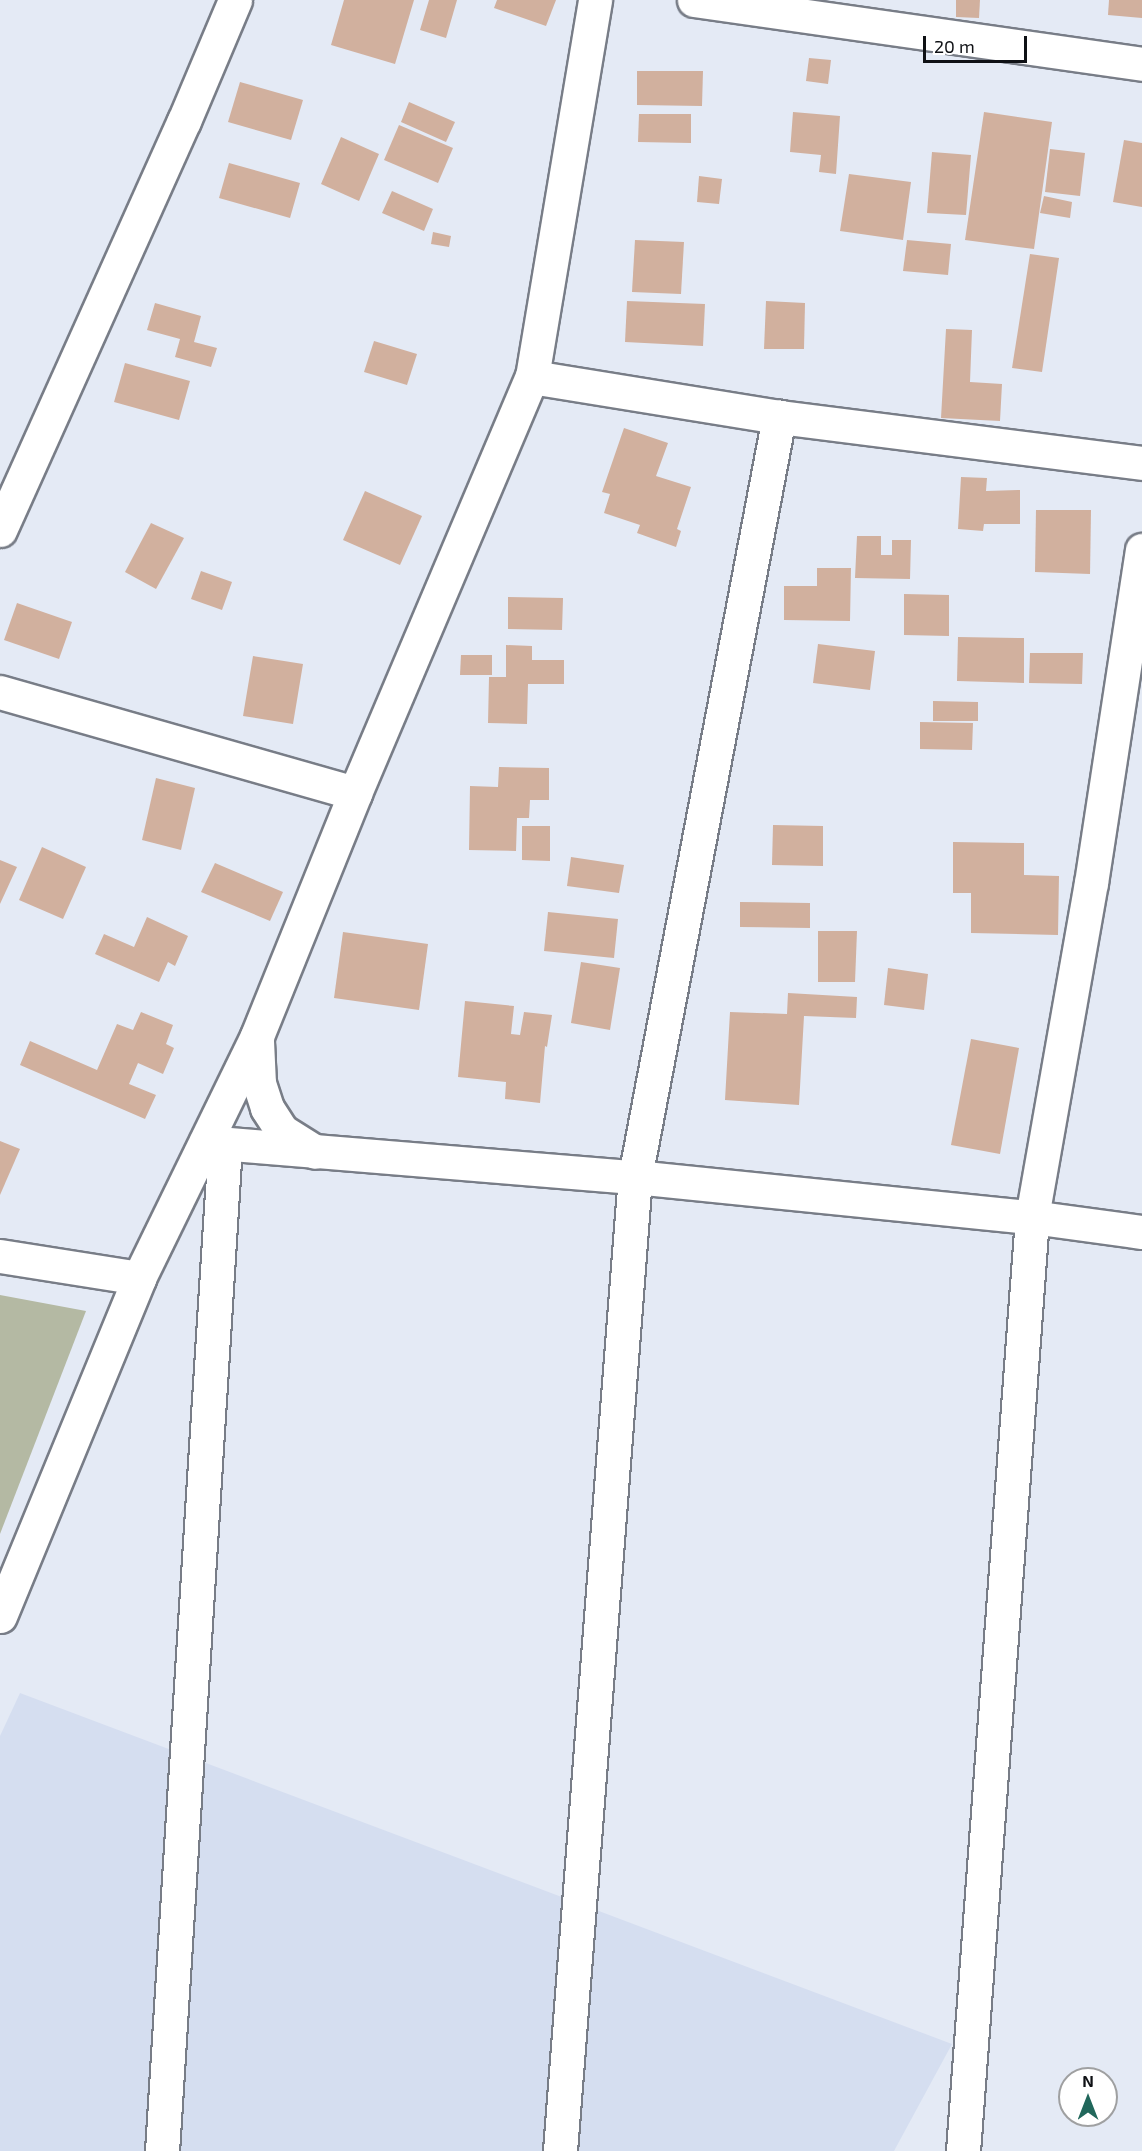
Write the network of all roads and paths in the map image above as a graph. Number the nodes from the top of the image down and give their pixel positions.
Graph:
1 (235, 0) edge
2 (595, 0) edge
3 (694, 0) edge
4 (1142, 64) edge
5 (532, 377) junction
6 (779, 417) junction
7 (1142, 464) edge
8 (0, 530) edge
9 (1142, 550) edge
10 (0, 692) edge
11 (355, 793) junction
12 (257, 1036) junction
13 (216, 1143) junction
14 (316, 1153) junction
15 (635, 1177) junction
16 (1032, 1217) junction
17 (1142, 1232) edge
18 (0, 1256) edge
19 (140, 1278) junction
20 (0, 1617) edge
21 (162, 2151) edge
22 (560, 2151) edge
23 (963, 2151) edge

1 - 8 street
2 - 5 street
3 - 4 street
5 - 6 street
5 - 11 street
6 - 7 street
6 - 15 street
9 - 16 street
10 - 11 street
11 - 12 street
12 - 13 street
12 - 14 street
13 - 14 street
13 - 19 street
13 - 21 street
14 - 15 street
15 - 16 street
15 - 22 street
16 - 17 street
16 - 23 street
18 - 19 street
19 - 20 street

